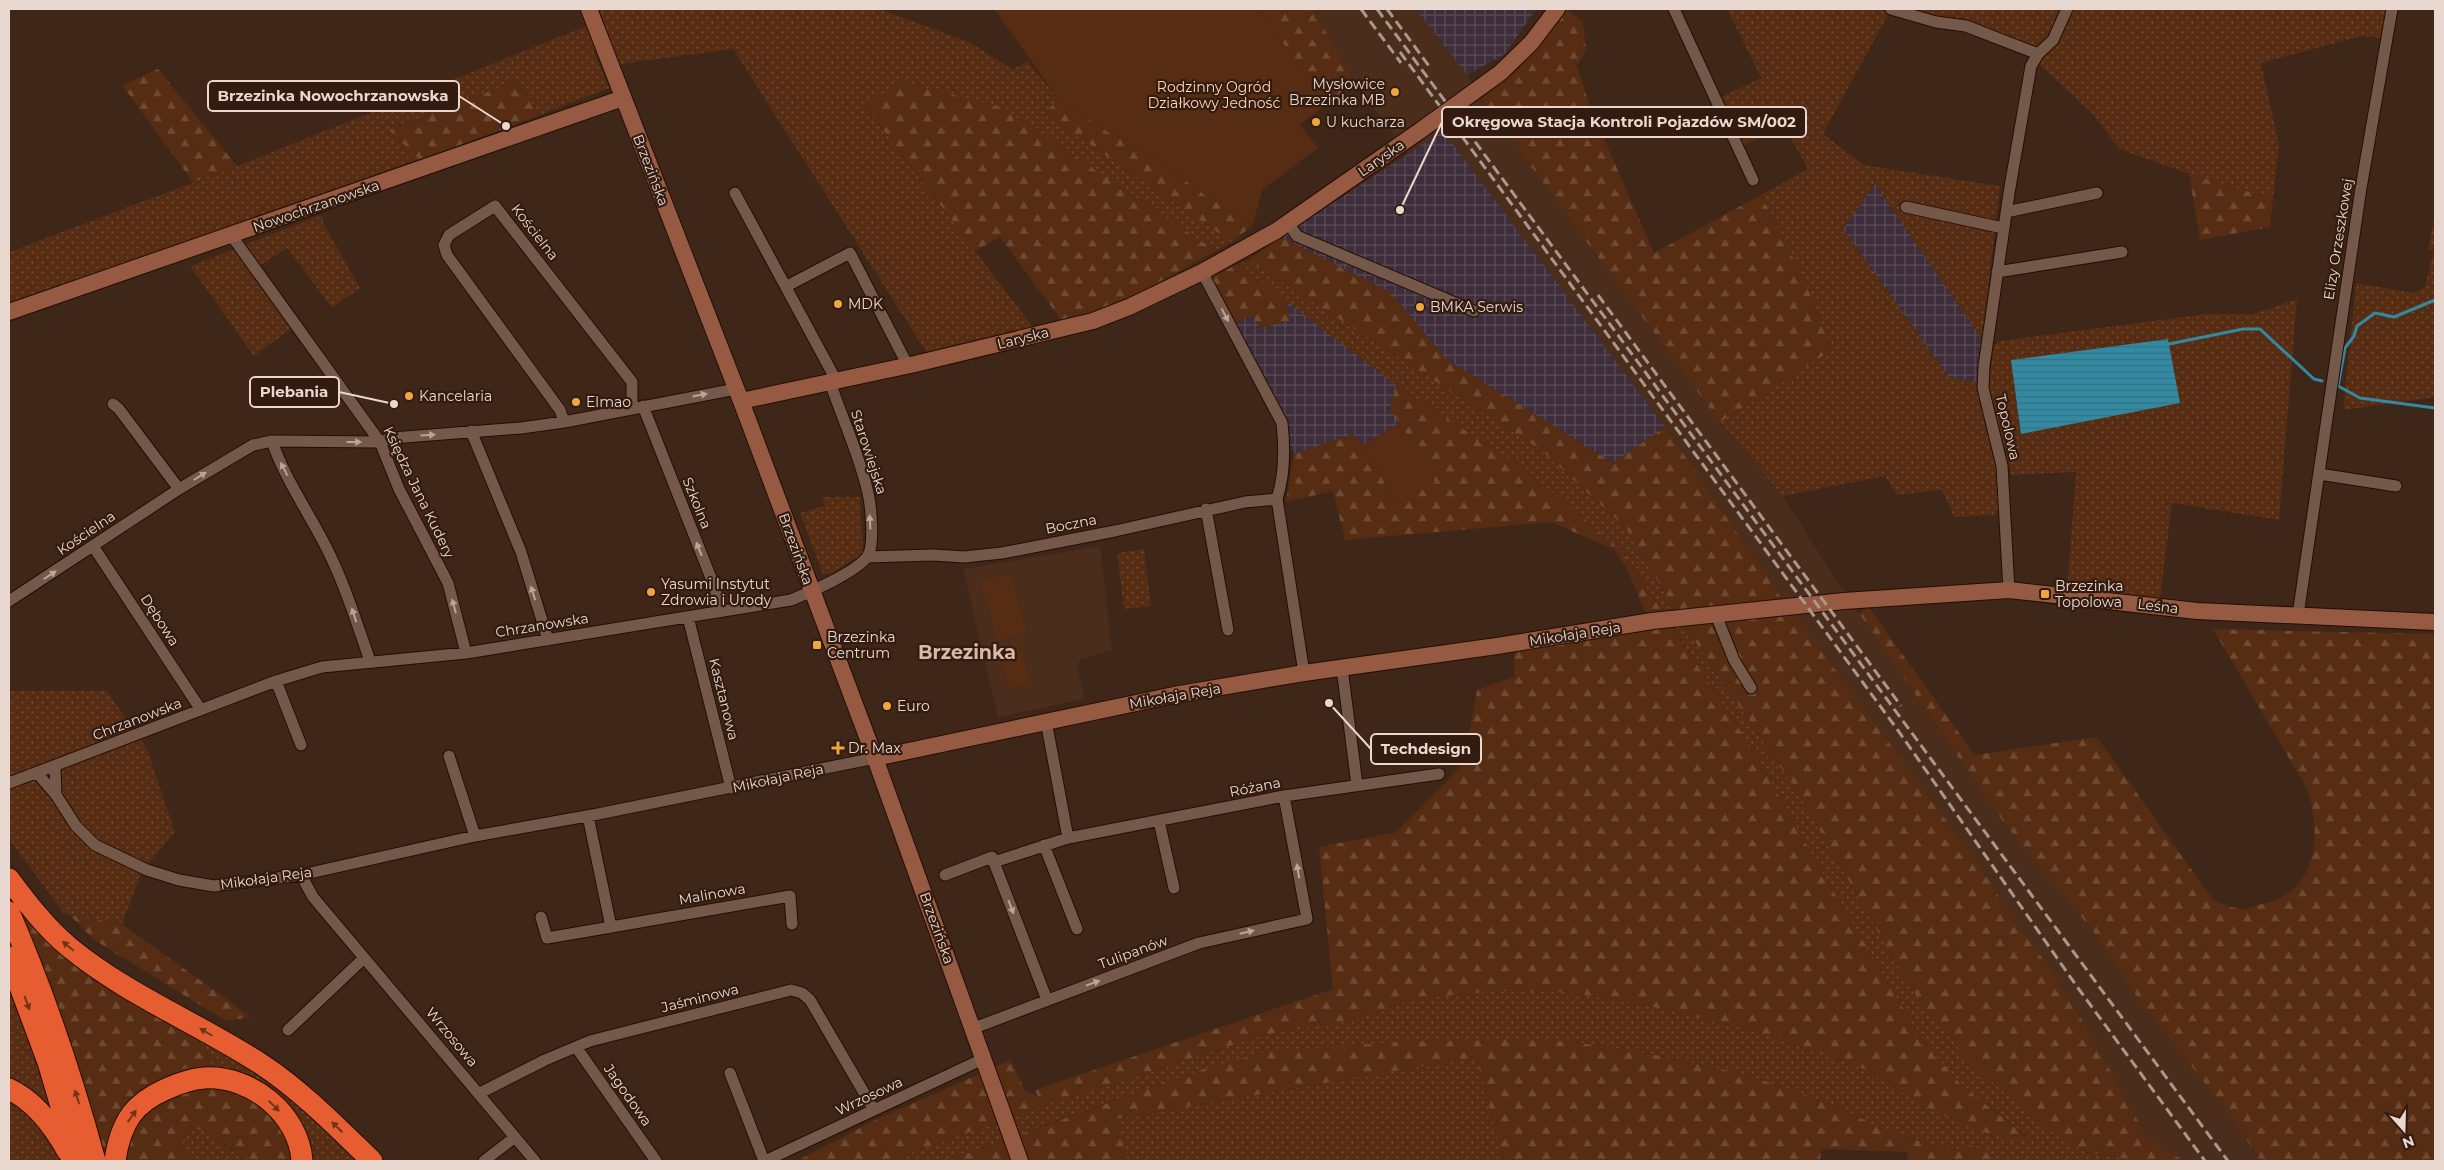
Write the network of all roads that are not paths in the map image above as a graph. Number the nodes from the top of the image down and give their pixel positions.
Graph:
1 (589, 9) edge
2 (1558, 9) edge
3 (1674, 9) edge
4 (1891, 9) edge
5 (2067, 9) edge
6 (2392, 9) edge
7 (1909, 12) edge
8 (2038, 54) junction
9 (623, 98) junction
10 (1753, 180) dead end
11 (735, 193) dead end
12 (2097, 193) dead end
13 (1906, 207) dead end
14 (2006, 212) junction
15 (1288, 223) junction
16 (2004, 228) junction
17 (231, 235) junction
18 (2122, 252) dead end
19 (1202, 272) junction
20 (1997, 272) junction
21 (787, 286) junction
22 (1474, 311) dead end
23 (9, 312) edge
24 (908, 366) junction
25 (833, 381) junction
26 (738, 395) junction
27 (113, 404) dead end
28 (638, 407) junction
29 (564, 422) junction
30 (471, 431) junction
31 (272, 441) junction
32 (380, 442) junction
33 (2318, 474) junction
34 (2396, 486) dead end
35 (179, 489) junction
36 (1277, 499) junction
37 (1206, 510) junction
38 (93, 546) junction
39 (867, 557) junction
40 (2008, 590) junction
41 (811, 592) junction
42 (1881, 598) joint
43 (9, 601) edge
44 (722, 611) junction
45 (1710, 615) junction
46 (2298, 615) junction
47 (688, 617) junction
48 (2435, 622) edge
49 (1228, 630) dead end
50 (548, 640) junction
51 (466, 653) junction
52 (370, 661) junction
53 (1342, 668) junction
54 (1304, 673) junction
55 (276, 681) junction
56 (1751, 688) dead end
57 (201, 710) junction
58 (1046, 721) junction
59 (301, 745) dead end
60 (449, 756) dead end
61 (875, 758) junction
62 (54, 767) junction
63 (37, 773) junction
64 (1439, 774) dead end
65 (9, 784) edge
66 (1357, 785) junction
67 (731, 788) junction
68 (56, 795) junction
69 (1284, 796) junction
70 (588, 816) junction
71 (1159, 821) junction
72 (475, 836) junction
73 (1068, 838) junction
74 (1044, 845) junction
75 (993, 859) junction
76 (301, 875) junction
77 (945, 875) dead end
78 (9, 879) edge
79 (1174, 888) dead end
80 (9, 912) edge
81 (541, 917) dead end
82 (792, 924) dead end
83 (611, 927) junction
84 (1077, 928) dead end
85 (9, 957) edge
86 (364, 958) junction
87 (1047, 1000) junction
88 (974, 1028) junction
89 (288, 1030) dead end
90 (576, 1046) junction
91 (985, 1058) junction
92 (730, 1073) dead end
93 (9, 1089) edge
94 (480, 1093) junction
95 (874, 1110) junction
96 (515, 1137) junction
97 (1022, 1156) edge
98 (73, 1161) edge
99 (77, 1161) edge
100 (95, 1161) edge
101 (115, 1161) edge
102 (302, 1161) edge
103 (372, 1161) edge
104 (484, 1161) edge
105 (535, 1161) edge
106 (656, 1161) edge
107 (765, 1161) edge

1 - 9 street, Brzezińska
2 - 15 street, Laryska, bridge
3 - 10 street
4 - 7 street
5 - 8 street
6 - 33 street, Elizy Orzeszkowej
7 - 8 street
8 - 14 street, Topolowa
9 - 17 street, Nowochrzanowska
9 - 26 street, Brzezińska
11 - 21 street
12 - 14 street
13 - 16 street
14 - 16 street, Topolowa
15 - 19 street, Laryska
15 - 22 street
16 - 20 street, Topolowa
17 - 23 street, Nowochrzanowska
17 - 32 street, Księdza Jana Kudery
18 - 20 street
19 - 24 street, Laryska
19 -> 36 street
20 - 40 street, Topolowa
21 - 24 street
21 - 25 street
24 - 25 street, Laryska
25 - 26 street, Laryska
39 -> 25 street, Starowiejska
28 -> 26 street, Kościelna
26 - 41 street, Brzezińska
27 - 35 street
28 - 29 street, Kościelna
28 - 29 street, Kościelna
44 -> 28 street, Szkolna
29 - 30 street, Kościelna
32 -> 30 street, Kościelna
50 -> 30 street
31 -> 32 street, Kościelna
35 -> 31 street, Kościelna
52 -> 31 street
51 -> 32 street, Księdza Jana Kudery
33 - 34 street
33 - 46 street, Elizy Orzeszkowej
35 - 38 street, Kościelna
36 - 37 street, Boczna
36 - 54 street
37 - 39 street, Boczna
37 - 49 street
43 -> 38 street, Kościelna
38 - 57 street, Dębowa
39 - 41 street
40 - 42 street, Leśna
40 - 46 street, Leśna
41 - 44 street, Chrzanowska
41 - 61 street, Brzezińska
42 - 45 street, Mikołaja Reja
44 - 47 street, Chrzanowska
45 - 53 street, Mikołaja Reja
45 - 56 street
46 - 48 street, Leśna
47 - 50 street, Chrzanowska
47 - 67 street, Kasztanowa
50 - 51 street, Chrzanowska
51 - 52 street, Chrzanowska
52 - 55 street, Chrzanowska
53 - 54 street, Mikołaja Reja
53 - 66 street
54 - 58 street, Mikołaja Reja
55 - 57 street, Chrzanowska
55 - 59 street
57 - 62 street, Chrzanowska
58 - 61 street, Mikołaja Reja
58 - 73 street
60 - 72 street
61 - 67 street, Mikołaja Reja
61 - 88 street, Brzezińska
62 - 63 street, Chrzanowska
62 - 68 street, Mikołaja Reja
63 - 65 street, Chrzanowska
63 - 68 street, Mikołaja Reja
64 - 66 street, Różana
66 - 69 street, Różana
67 - 70 street, Mikołaja Reja
68 - 76 street, Mikołaja Reja
69 - 71 street, Różana
87 -> 69 street, Tulipanów
70 - 72 street, Mikołaja Reja
70 - 83 street
71 - 73 street, Różana
71 - 79 street
72 - 76 street, Mikołaja Reja
73 - 74 street, Różana
74 - 75 street, Różana
74 - 84 street
75 - 77 street, Różana
75 -> 87 street
76 - 86 street, Wrzosowa
103 -> 78 highway
100 -> 80 highway
81 - 83 street, Malinowa
82 - 83 street, Malinowa
85 -> 99 highway
86 - 89 street
86 - 94 street, Wrzosowa
87 - 88 street, Tulipanów
88 - 91 street, Brzezińska
90 - 94 street, Jaśminowa
90 - 95 street, Jaśminowa
90 - 106 street, Jagodowa
91 - 95 street, Wrzosowa
91 - 97 street, Brzezińska
92 - 107 street, Wrzosowa
93 - 98 highway
94 - 96 street, Wrzosowa
95 - 107 street, Wrzosowa
96 - 104 street
96 - 105 street, Wrzosowa
101 -> 102 highway

